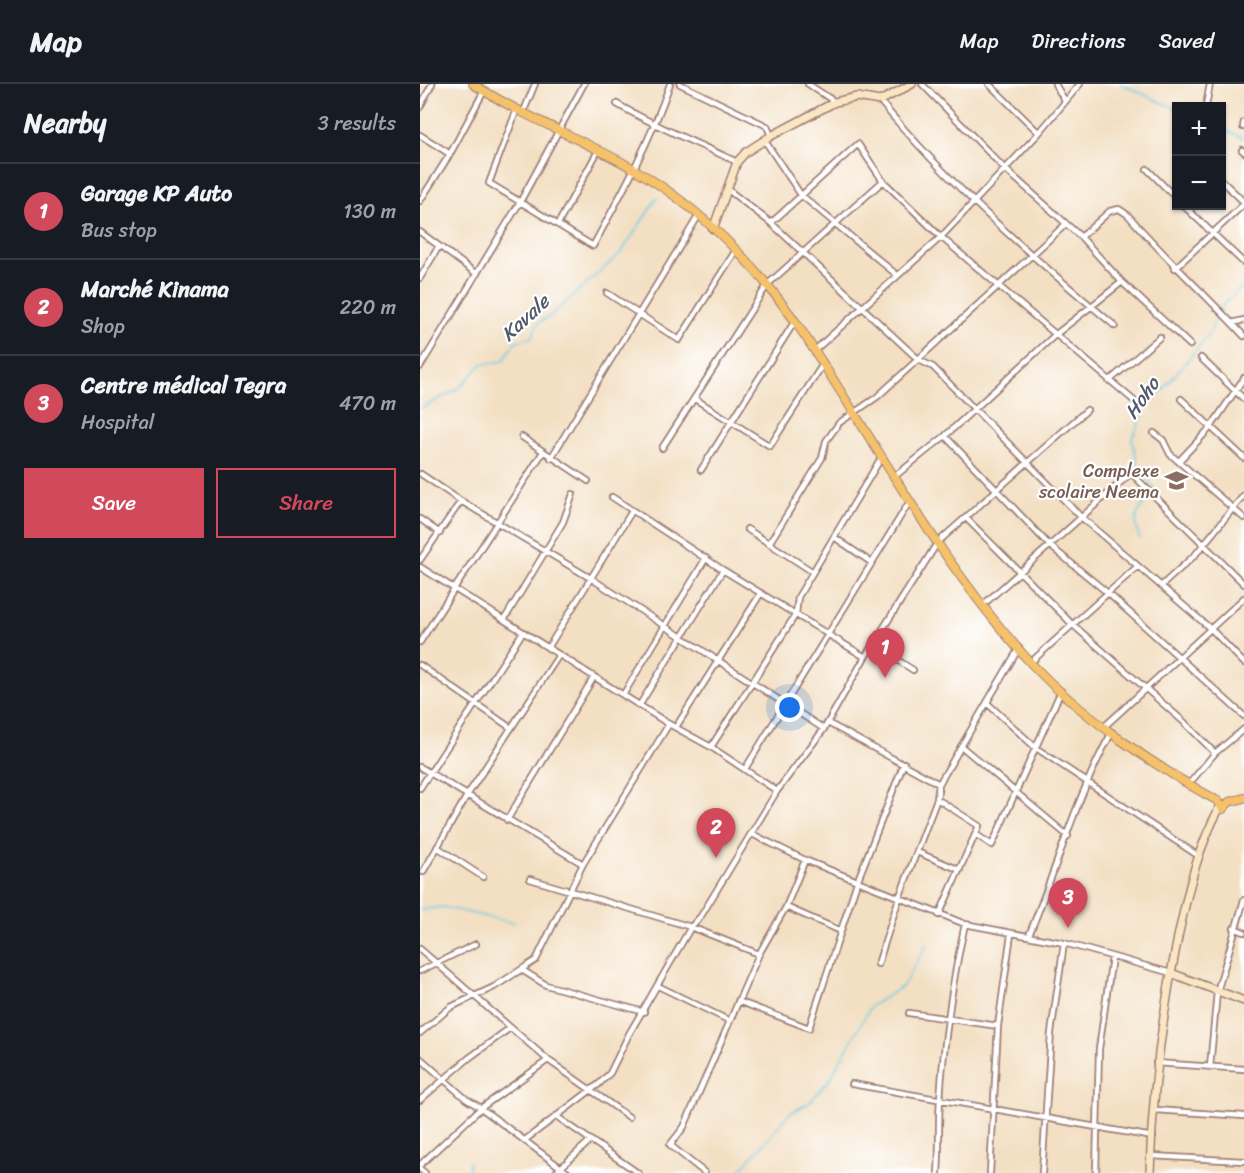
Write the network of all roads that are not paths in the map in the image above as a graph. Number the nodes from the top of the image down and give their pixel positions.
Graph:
1 (432, 84) edge
2 (473, 84) edge
3 (535, 84) edge
4 (584, 84) edge
5 (670, 84) edge
6 (680, 84) edge
7 (808, 84) edge
8 (912, 84) edge
9 (922, 84) edge
10 (989, 84) edge
11 (1055, 84) edge
12 (1080, 84) edge
13 (1210, 84) edge
14 (484, 91) junction
15 (880, 100) junction
16 (1065, 101) junction
17 (835, 102) junction
18 (1207, 102) edge
19 (617, 104) dead end
20 (420, 106) edge
21 (520, 111) junction
22 (655, 127) junction
23 (560, 131) junction
24 (1039, 133) junction
25 (420, 135) edge
26 (771, 136) junction
27 (765, 141) junction
28 (598, 151) junction
29 (450, 154) junction
30 (737, 162) junction
31 (1004, 168) junction
32 (635, 170) junction
33 (1147, 170) dead end
34 (883, 181) junction
35 (1226, 186) edge
36 (727, 189) junction
37 (1172, 194) edge
38 (801, 195) junction
39 (420, 201) edge
40 (520, 202) junction
41 (974, 203) junction
42 (1244, 203) edge
43 (1188, 210) edge
44 (699, 215) junction
45 (771, 223) junction
46 (558, 224) junction
47 (836, 224) junction
48 (1066, 224) junction
49 (713, 229) junction
50 (420, 232) edge
51 (1213, 233) junction
52 (941, 237) junction
53 (1081, 237) junction
54 (439, 246) junction
55 (737, 250) junction
56 (804, 253) junction
57 (1033, 255) junction
58 (1243, 262) edge
59 (1175, 268) junction
60 (477, 273) junction
61 (897, 275) junction
62 (420, 278) edge
63 (1122, 282) junction
64 (768, 284) junction
65 (997, 284) junction
66 (607, 293) dead end
67 (865, 308) junction
68 (1092, 308) junction
69 (639, 313) junction
70 (1244, 320) edge
71 (795, 321) junction
72 (1232, 323) junction
73 (1114, 326) dead end
74 (1055, 335) junction
75 (1244, 336) edge
76 (1160, 338) dead end
77 (1190, 345) dead end
78 (814, 350) junction
79 (1201, 358) dead end
80 (919, 360) junction
81 (823, 364) junction
82 (420, 367) edge
83 (1244, 378) edge
84 (1109, 381) junction
85 (1234, 390) junction
86 (694, 399) junction
87 (1181, 399) dead end
88 (1244, 399) edge
89 (1139, 405) dead end
90 (974, 408) junction
91 (1087, 410) dead end
92 (854, 412) junction
93 (731, 422) junction
94 (1211, 427) junction
95 (1154, 433) dead end
96 (945, 436) junction
97 (522, 437) dead end
98 (662, 448) dead end
99 (543, 452) junction
100 (551, 458) junction
101 (881, 458) junction
102 (1244, 458) edge
103 (1179, 461) junction
104 (1028, 463) junction
105 (701, 470) dead end
106 (420, 474) edge
107 (894, 477) junction
108 (588, 481) dead end
109 (997, 491) junction
110 (573, 494) dead end
111 (1244, 495) edge
112 (612, 497) dead end
113 (461, 501) junction
114 (910, 501) junction
115 (1234, 507) junction
116 (632, 511) junction
117 (1080, 516) junction
118 (966, 518) junction
119 (1244, 518) edge
120 (420, 519) edge
121 (499, 523) junction
122 (747, 529) dead end
123 (440, 533) junction
124 (834, 537) junction
125 (770, 542) junction
126 (938, 542) junction
127 (1205, 543) junction
128 (1049, 545) junction
129 (546, 551) junction
130 (706, 558) junction
131 (420, 560) edge
132 (872, 563) junction
133 (1138, 566) junction
134 (420, 567) edge
135 (723, 570) junction
136 (1018, 571) junction
137 (813, 572) junction
138 (592, 579) junction
139 (1244, 584) edge
140 (1161, 586) junction
141 (456, 589) junction
142 (761, 593) junction
143 (1109, 594) junction
144 (1244, 598) edge
145 (984, 604) junction
146 (796, 614) junction
147 (504, 620) junction
148 (1072, 624) junction
149 (664, 626) junction
150 (1212, 630) junction
151 (523, 632) junction
152 (828, 634) junction
153 (682, 638) junction
154 (420, 642) edge
155 (873, 645) junction
156 (548, 648) junction
157 (1019, 648) junction
158 (559, 655) junction
159 (865, 657) junction
160 (1180, 657) junction
161 (719, 661) junction
162 (1031, 662) junction
163 (1244, 663) edge
164 (420, 665) edge
165 (913, 670) dead end
166 (594, 677) junction
167 (752, 683) junction
168 (1146, 689) junction
169 (1061, 691) junction
170 (623, 695) junction
171 (987, 703) junction
172 (785, 704) junction
173 (476, 705) junction
174 (639, 706) junction
175 (1244, 717) edge
176 (828, 723) junction
177 (669, 724) junction
178 (676, 727) junction
179 (511, 728) junction
180 (824, 729) junction
181 (1109, 729) junction
182 (1244, 729) edge
183 (961, 746) junction
184 (711, 747) junction
185 (1036, 748) junction
186 (1215, 753) junction
187 (904, 763) junction
188 (420, 767) edge
189 (745, 769) junction
190 (429, 772) junction
191 (1086, 783) junction
192 (939, 784) junction
193 (1188, 785) junction
194 (420, 788) edge
195 (777, 791) junction
196 (468, 794) junction
197 (1016, 794) junction
198 (1244, 798) edge
199 (937, 799) junction
200 (1219, 804) junction
201 (507, 820) junction
202 (752, 834) junction
203 (975, 834) junction
204 (1068, 836) junction
205 (437, 847) junction
206 (917, 852) junction
207 (1197, 855) junction
208 (805, 860) junction
209 (583, 864) junction
210 (960, 870) junction
211 (423, 872) dead end
212 (483, 877) dead end
213 (530, 879) dead end
214 (857, 882) junction
215 (570, 890) junction
216 (899, 898) junction
217 (1244, 900) edge
218 (786, 908) junction
219 (939, 915) junction
220 (964, 924) junction
221 (691, 927) junction
222 (1233, 928) junction
223 (841, 931) junction
224 (1244, 932) edge
225 (1011, 934) junction
226 (1029, 935) junction
227 (1064, 943) junction
228 (476, 944) dead end
229 (420, 949) edge
230 (759, 954) junction
231 (1112, 957) junction
232 (435, 963) junction
233 (878, 964) dead end
234 (522, 970) junction
235 (420, 971) edge
236 (1171, 973) junction
237 (658, 987) junction
238 (1217, 992) junction
239 (472, 996) junction
240 (738, 1001) junction
241 (1244, 1001) edge
242 (644, 1012) junction
243 (909, 1013) dead end
244 (947, 1020) junction
245 (730, 1021) junction
246 (998, 1026) junction
247 (510, 1028) junction
248 (420, 1033) edge
249 (420, 1058) edge
250 (548, 1060) junction
251 (1156, 1063) junction
252 (1210, 1067) junction
253 (1244, 1069) edge
254 (444, 1080) junction
255 (852, 1084) dead end
256 (590, 1089) junction
257 (420, 1100) edge
258 (940, 1102) junction
259 (481, 1108) junction
260 (992, 1110) junction
261 (1155, 1110) junction
262 (556, 1116) junction
263 (1244, 1116) edge
264 (629, 1117) dead end
265 (1044, 1119) junction
266 (1099, 1129) junction
267 (1153, 1137) junction
268 (525, 1140) junction
269 (591, 1140) junction
270 (1151, 1155) junction
271 (1244, 1161) edge
272 (420, 1167) edge
273 (561, 1168) junction
274 (634, 1172) edge
275 (425, 1173) edge
276 (555, 1173) edge
277 (568, 1173) edge
278 (705, 1173) edge
279 (938, 1173) edge
280 (990, 1173) edge
281 (1042, 1173) edge
282 (1096, 1173) edge
283 (1150, 1173) edge

1 - 20 street
2 - 14 main road
3 - 21 street
4 - 23 street
5 - 22 street
6 - 26 street
7 - 17 street
8 - 15 main road
9 - 31 street
10 - 24 street
11 - 16 street
12 - 16 street
13 - 18 street
14 - 21 main road
14 - 29 street
15 - 17 main road
15 - 41 street
16 - 24 street
17 - 26 main road
19 - 22 street
21 - 23 main road
21 - 40 street
22 - 30 street
22 - 32 street
23 - 28 main road
23 - 40 street
24 - 31 street
25 - 29 street
26 - 27 main road
27 - 30 main road
27 - 38 street
28 - 32 main road
28 - 46 street
29 - 39 street
30 - 36 main road
31 - 41 street
31 - 48 street
32 - 44 main road
32 - 46 street
33 - 37 street
34 - 38 street
34 - 47 street
34 - 52 street
35 - 42 street
36 - 45 street
36 - 49 main road
38 - 45 street
38 - 47 street
40 - 46 street
40 - 60 street
41 - 52 street
41 - 57 street
42 - 51 street
43 - 51 street
44 - 49 main road
44 - 69 street
45 - 56 street
47 - 56 street
47 - 61 street
48 - 53 street
48 - 57 street
49 - 55 main road
50 - 54 street
51 - 58 street
51 - 59 street
52 - 61 street
52 - 65 street
53 - 59 street
53 - 63 street
54 - 60 street
54 - 62 street
55 - 64 main road
55 - 69 street
56 - 64 street
56 - 67 street
57 - 65 street
57 - 68 street
59 - 72 street
60 - 82 street
61 - 67 street
63 - 68 street
63 - 77 street
64 - 71 main road
64 - 86 street
65 - 74 street
65 - 80 street
66 - 69 street
67 - 78 street
67 - 80 street
68 - 73 street
68 - 74 street
69 - 100 street
70 - 72 street
71 - 78 main road
71 - 93 street
72 - 75 street
74 - 84 street
74 - 90 street
76 - 84 street
78 - 81 main road
79 - 85 street
80 - 90 street
80 - 92 street
81 - 92 main road
81 - 93 street
83 - 85 street
84 - 89 street
85 - 88 street
85 - 94 street
86 - 93 street
86 - 98 street
87 - 94 street
90 - 96 street
90 - 104 street
91 - 104 street
92 - 101 main road
92 - 125 street
93 - 105 street
94 - 102 street
94 - 103 street
95 - 103 street
96 - 107 street
96 - 109 street
97 - 99 street
99 - 100 street
99 - 121 street
100 - 108 street
101 - 107 main road
101 - 124 street
103 - 115 street
104 - 109 street
104 - 117 street
106 - 113 street
107 - 114 main road
109 - 118 street
109 - 128 street
110 - 129 street
111 - 115 street
112 - 116 street
113 - 121 street
113 - 123 street
114 - 126 main road
114 - 132 street
115 - 119 street
115 - 127 street
116 - 130 street
116 - 138 street
117 - 127 street
117 - 128 street
117 - 133 street
118 - 126 street
118 - 136 street
120 - 123 street
121 - 129 street
121 - 141 street
122 - 125 street
123 - 131 street
124 - 132 street
124 - 137 street
125 - 137 street
126 - 145 main road
126 - 155 street
127 - 139 street
127 - 140 street
128 - 136 street
128 - 143 street
129 - 138 street
129 - 147 street
130 - 135 street
130 - 149 street
132 - 152 street
133 - 140 street
133 - 143 street
134 - 141 street
135 - 142 street
135 - 153 street
136 - 145 street
136 - 148 street
137 - 146 street
138 - 149 street
138 - 156 street
140 - 150 street
141 - 147 street
141 - 154 street
142 - 146 street
142 - 161 street
143 - 148 street
143 - 160 street
144 - 150 street
145 - 157 main road
146 - 152 street
146 - 167 street
147 - 151 street
148 - 162 street
148 - 168 street
149 - 153 street
149 - 170 street
150 - 160 street
150 - 163 street
151 - 156 street
151 - 173 street
152 - 159 street
152 - 172 street
153 - 161 street
153 - 174 street
155 - 159 street
155 - 165 street
156 - 158 street
157 - 162 main road
157 - 171 street
158 - 166 street
158 - 179 street
159 - 176 street
160 - 168 street
160 - 175 street
161 - 167 street
161 - 178 street
162 - 169 main road
164 - 173 street
166 - 170 street
166 - 201 street
167 - 172 street
167 - 184 street
168 - 181 street
168 - 186 street
169 - 181 main road
169 - 185 street
170 - 174 street
171 - 183 street
171 - 185 street
172 - 180 street
172 - 189 street
173 - 179 street
173 - 190 street
174 - 177 street
176 - 180 street
176 - 187 street
177 - 178 street
177 - 209 street
178 - 184 street
179 - 196 street
180 - 195 street
181 - 191 street
181 - 193 main road
182 - 186 street
183 - 192 street
183 - 197 street
184 - 189 street
185 - 191 street
185 - 197 street
186 - 193 street
187 - 192 street
187 - 214 street
188 - 190 street
189 - 195 street
190 - 194 street
190 - 196 street
191 - 204 street
191 - 207 street
192 - 199 street
193 - 200 main road
195 - 202 street
196 - 201 street
196 - 205 street
197 - 203 street
197 - 204 street
198 - 200 main road
199 - 203 street
199 - 206 street
200 - 207 main road
201 - 209 street
202 - 208 street
202 - 221 street
203 - 210 street
204 - 226 street
205 - 211 street
205 - 212 street
206 - 210 street
206 - 216 street
207 - 236 main road
208 - 214 street
208 - 218 street
209 - 215 street
210 - 219 street
213 - 215 street
214 - 216 street
214 - 223 street
215 - 221 street
215 - 234 street
216 - 219 street
216 - 233 street
217 - 222 street
218 - 223 street
218 - 230 street
219 - 220 street
220 - 225 street
220 - 244 street
221 - 230 street
221 - 237 street
222 - 224 street
222 - 238 street
223 - 240 street
225 - 226 street
225 - 246 street
226 - 227 street
227 - 231 street
227 - 265 street
228 - 232 street
229 - 232 street
230 - 240 street
231 - 236 street
231 - 266 street
232 - 235 street
232 - 239 street
234 - 239 street
234 - 242 street
236 - 238 main road
236 - 251 main road
237 - 242 street
237 - 245 street
238 - 241 main road
238 - 252 street
239 - 247 street
239 - 248 street
240 - 245 street
242 - 256 street
243 - 244 street
244 - 246 street
244 - 258 street
245 - 278 street
246 - 260 street
247 - 250 street
247 - 254 street
249 - 254 street
250 - 256 street
250 - 259 street
251 - 252 street
251 - 261 main road
252 - 253 street
254 - 257 street
254 - 259 street
255 - 258 street
256 - 262 street
256 - 264 street
258 - 260 street
258 - 279 street
259 - 268 street
259 - 272 street
260 - 265 street
260 - 280 street
261 - 263 street
261 - 267 main road
262 - 268 street
262 - 269 street
265 - 266 street
265 - 281 street
266 - 267 street
266 - 282 street
267 - 270 main road
268 - 273 street
269 - 273 street
269 - 274 street
270 - 271 street
270 - 283 main road
272 - 275 street
273 - 276 street
273 - 277 street

